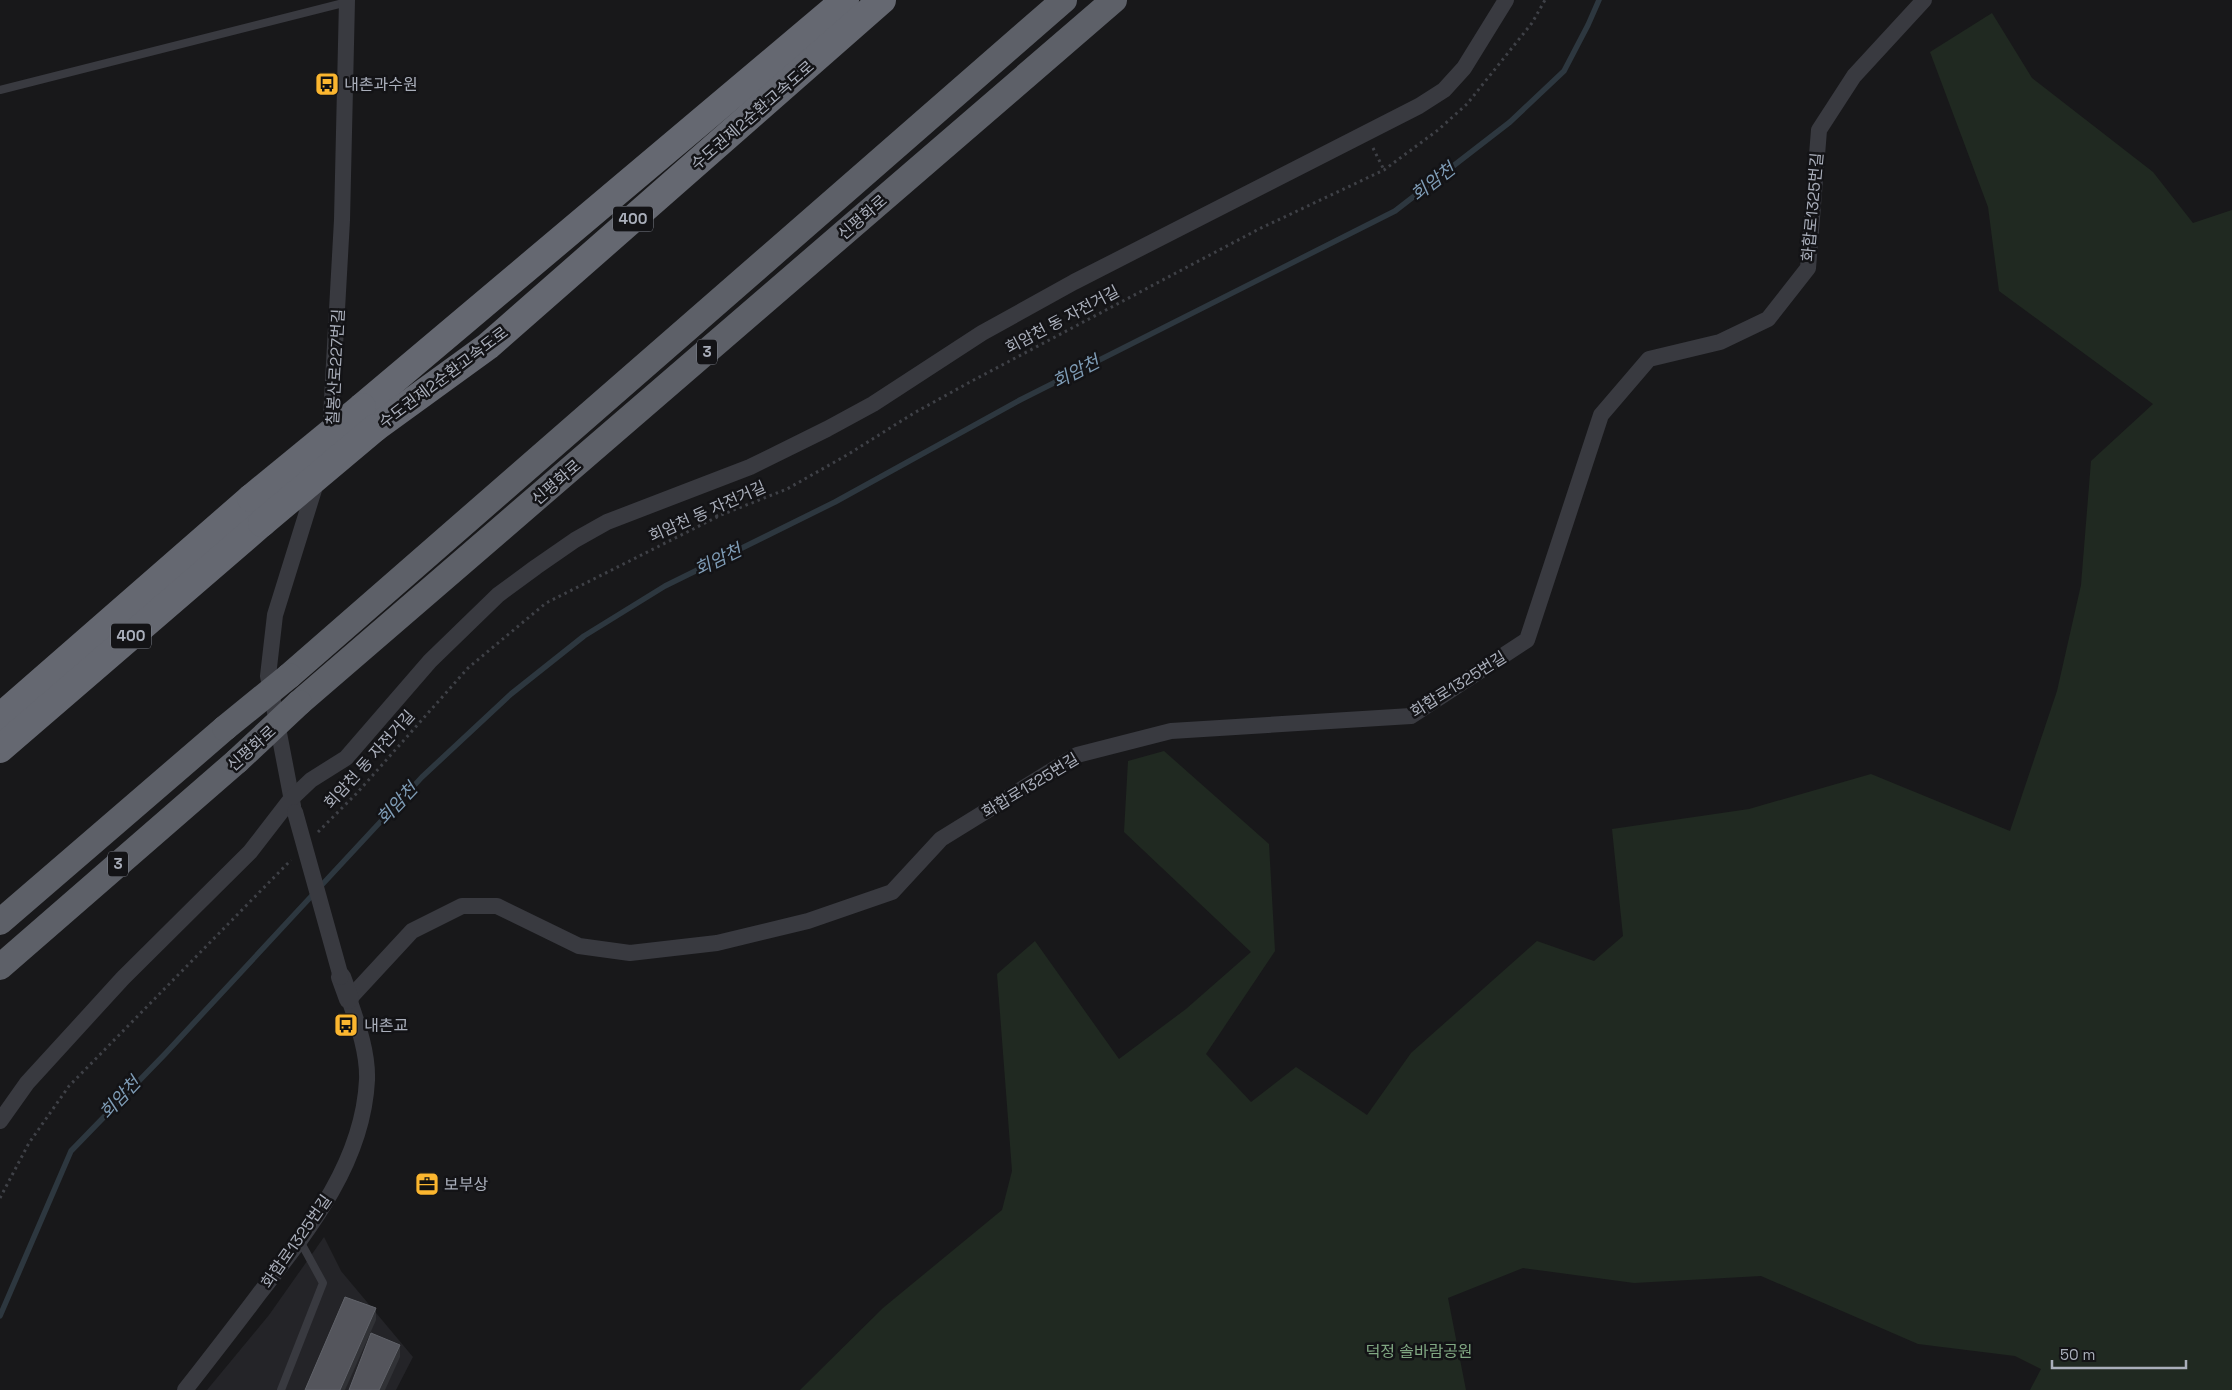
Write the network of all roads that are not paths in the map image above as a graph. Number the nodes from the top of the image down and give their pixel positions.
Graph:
1 (845, 0) edge
2 (882, 0) edge
3 (1064, 0) edge
4 (1114, 0) edge
5 (1506, 0) edge
6 (1924, 0) edge
7 (347, 1) edge
8 (0, 90) edge
9 (369, 418) junction
10 (0, 717) edge
11 (0, 749) edge
12 (293, 805) junction
13 (0, 922) edge
14 (0, 967) edge
15 (341, 977) joint
16 (349, 999) junction
17 (0, 1121) edge
18 (300, 1241) junction
19 (185, 1390) edge
20 (281, 1390) edge

1 - 9 highway, 수도권제2순환고속도로 / 400
2 - 9 highway, 수도권제2순환고속도로 / 400
3 - 13 highway, 신평화로 / 3, bridge
4 - 14 highway, 신평화로 / 3, bridge
5 - 12 street
6 - 16 street, 화합로1325번길
7 - 8 lane
7 - 12 street, 칠봉산로227번길
9 - 10 highway, 수도권제2순환고속도로 / 400, bridge
9 - 11 highway, 수도권제2순환고속도로 / 400, bridge
12 - 15 street, 칠봉산로227번길, bridge
12 - 17 street
15 - 16 street
16 - 18 street, 화합로1325번길
18 - 19 street, 화합로1325번길
18 - 20 lane

